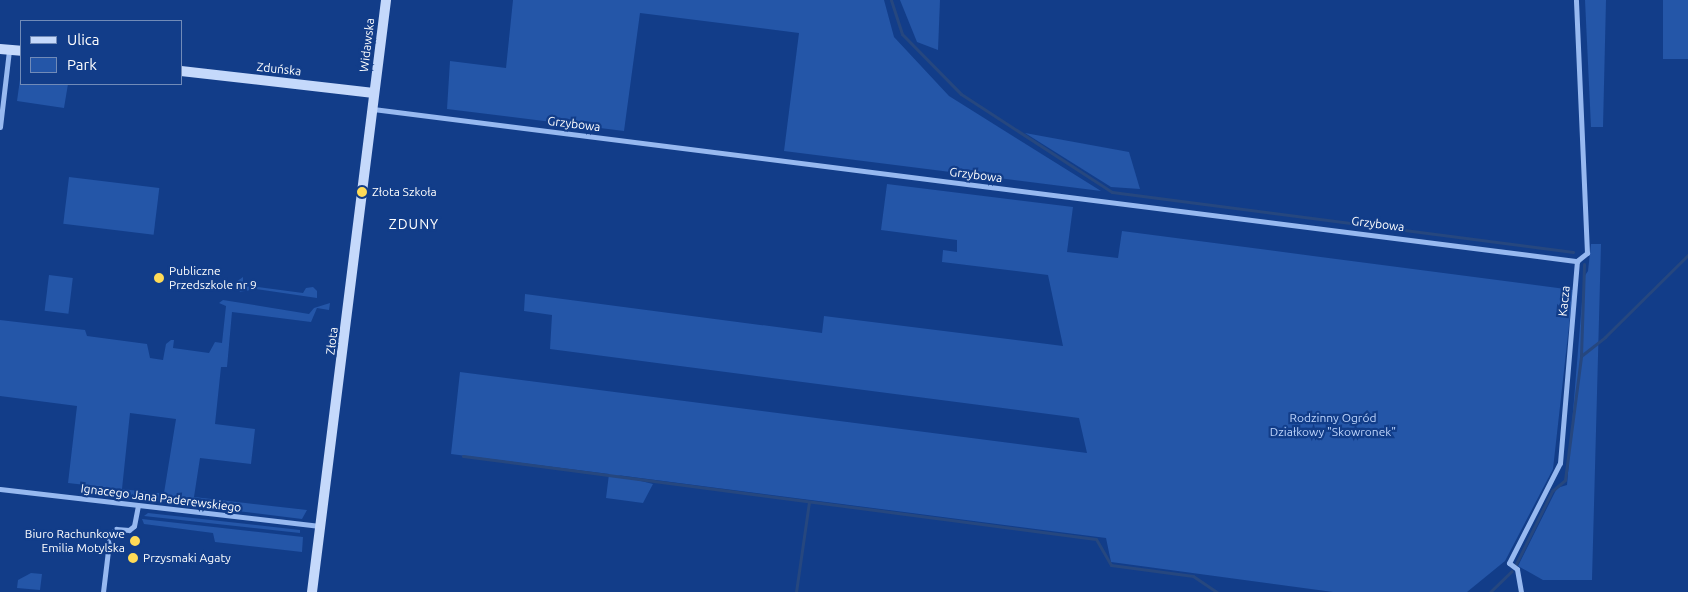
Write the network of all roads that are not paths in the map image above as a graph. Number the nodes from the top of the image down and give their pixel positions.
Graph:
1 (386, 0) edge
2 (1576, 0) edge
3 (4, 49) edge
4 (20, 52) edge
5 (182, 71) edge
6 (374, 93) junction
7 (372, 109) junction
8 (0, 127) edge
9 (1577, 261) junction
10 (0, 489) edge
11 (138, 505) junction
12 (320, 526) junction
13 (103, 592) edge
14 (312, 592) edge
15 (1521, 592) edge

1 - 6 street, Widawska
2 - 9 street, Kacza
3 - 4 street
3 - 8 street
5 - 6 street, Zduńska
6 - 7 street, Złota
7 - 9 street, Grzybowa
7 - 12 street, Złota
9 - 15 street, Kacza
10 - 11 street, Ignacego Jana Paderewskiego
11 - 12 street, Ignacego Jana Paderewskiego
11 - 13 street
12 - 14 street, Złota

